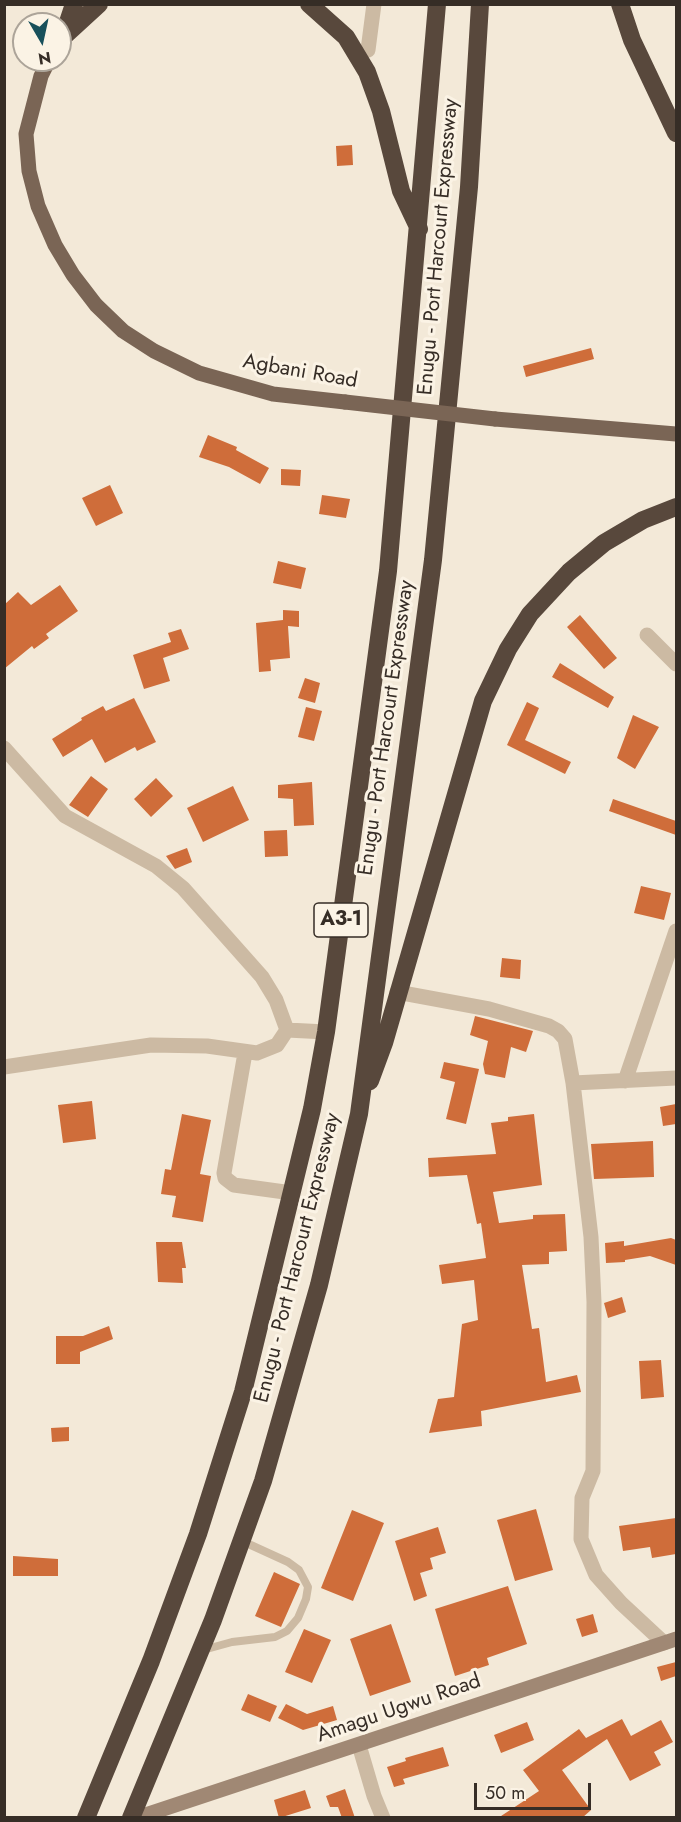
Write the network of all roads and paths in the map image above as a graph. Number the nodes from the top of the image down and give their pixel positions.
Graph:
1 (99, 4) edge
2 (309, 4) edge
3 (374, 4) edge
4 (437, 4) edge
5 (480, 4) edge
6 (620, 4) edge
7 (72, 29) edge
8 (368, 50) dead end
9 (43, 72) edge
10 (676, 133) edge
11 (419, 229) junction
12 (676, 434) edge
13 (676, 507) edge
14 (647, 635) dead end
15 (676, 664) edge
16 (4, 748) edge
17 (676, 931) edge
18 (397, 992) junction
19 (287, 1030) junction
20 (326, 1032) junction
21 (245, 1053) junction
22 (4, 1067) edge
23 (676, 1078) edge
24 (625, 1081) junction
25 (573, 1083) junction
26 (359, 1114) junction
27 (292, 1193) junction
28 (242, 1541) junction
29 (670, 1641) edge
30 (201, 1650) junction
31 (359, 1745) junction
32 (89, 1811) edge
33 (134, 1818) edge
34 (383, 1818) edge

1 - 7 highway
2 - 11 highway
3 - 8 street
4 - 11 highway, Enugu - Port Harcourt Expressway / A3-1
5 - 26 highway, Enugu - Port Harcourt Expressway / A3-1
6 - 10 highway
9 - 12 main road, Agbani Road, bridge
11 - 20 highway, Enugu - Port Harcourt Expressway / A3-1
13 - 18 highway
14 - 15 street
16 - 19 street
17 - 24 street
18 - 25 street
18 - 26 highway
19 - 20 street
19 - 21 street
20 - 27 highway, Enugu - Port Harcourt Expressway / A3-1
21 - 22 street
21 - 27 street
23 - 24 street
24 - 25 street
25 - 29 street
26 - 28 highway, Enugu - Port Harcourt Expressway / A3-1
27 - 32 highway, Enugu - Port Harcourt Expressway / A3-1
28 - 30 highway, Enugu - Port Harcourt Expressway / A3-1
28 - 30 lane
29 - 31 street, Amagu Ugwu Road
30 - 33 highway, Enugu - Port Harcourt Expressway / A3-1
31 - 33 street, Amagu Ugwu Road
31 - 34 street

